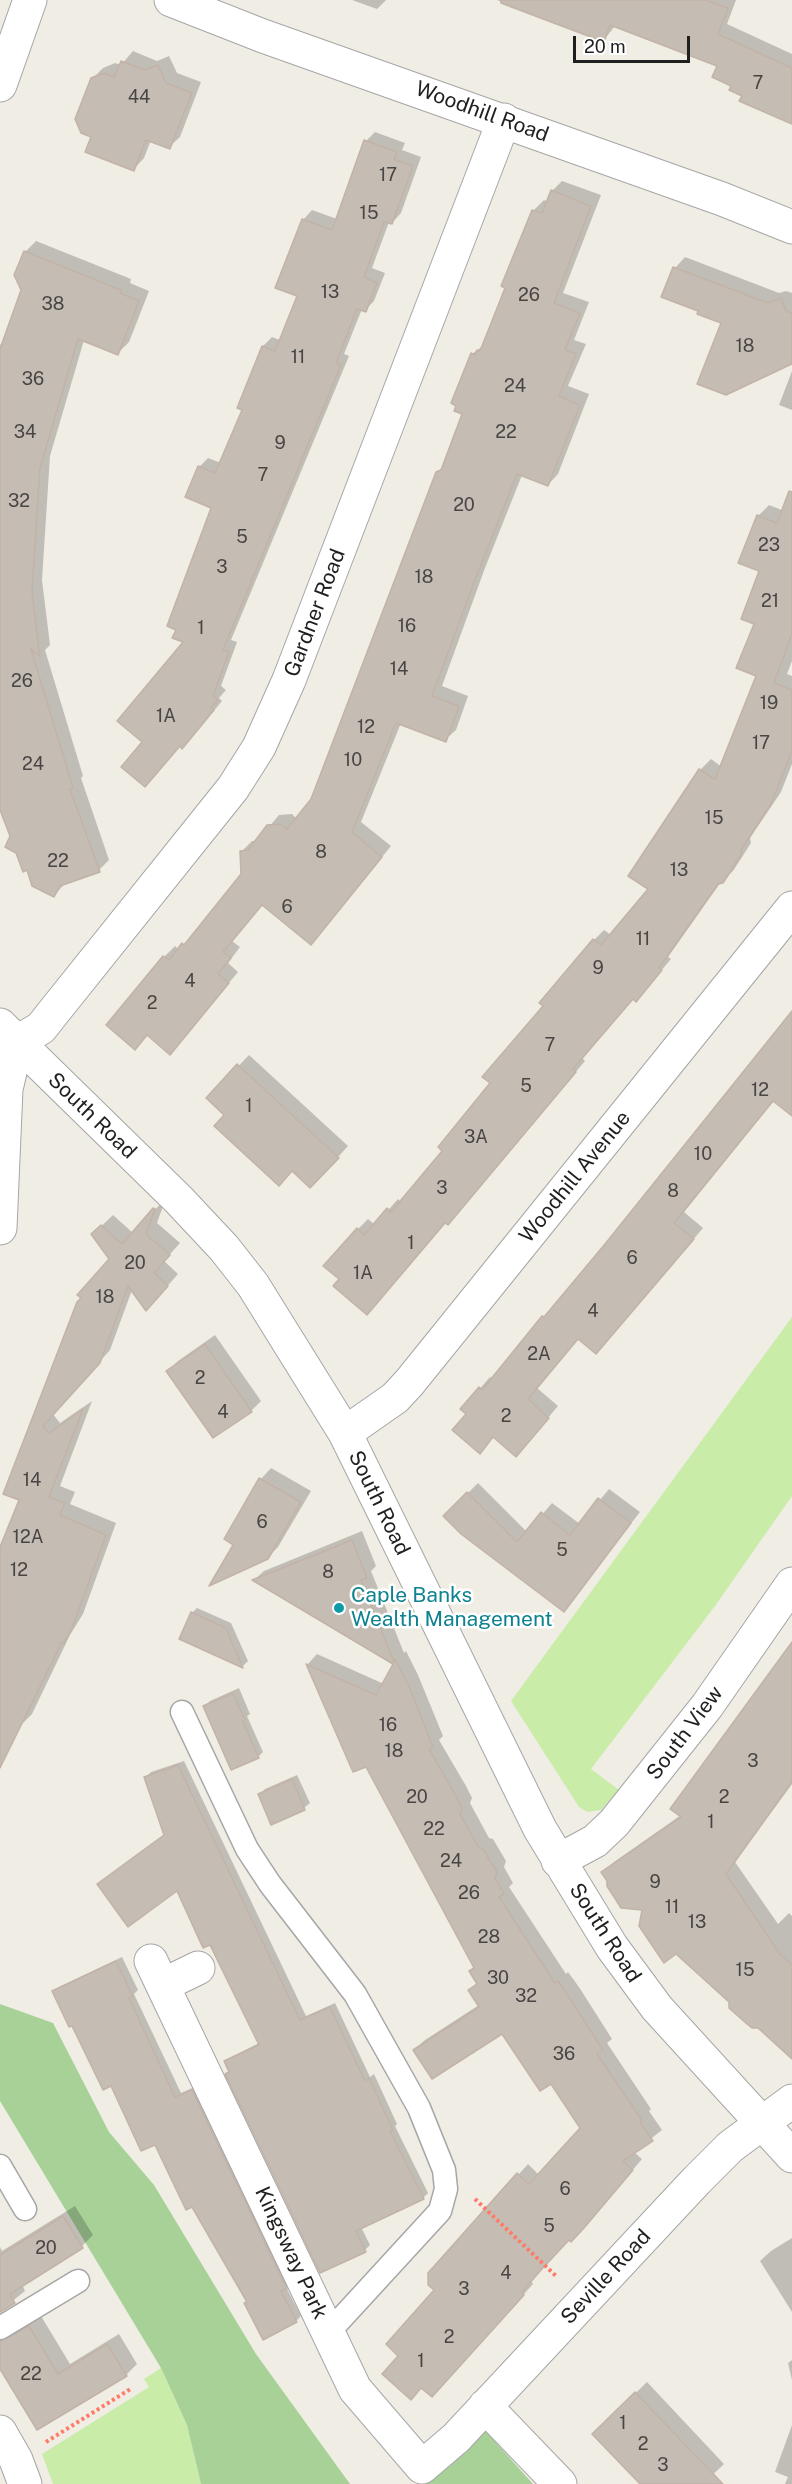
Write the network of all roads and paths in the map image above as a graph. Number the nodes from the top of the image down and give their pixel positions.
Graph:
1 (30, 0) edge
2 (171, 0) edge
3 (0, 85) edge
4 (504, 120) junction
5 (792, 227) edge
6 (792, 908) edge
7 (8, 1034) edge
8 (0, 1228) edge
9 (345, 1433) junction
10 (792, 1584) edge
11 (182, 1712) dead end
12 (558, 1861) junction
13 (198, 1968) dead end
14 (792, 2101) edge
15 (762, 2123) junction
16 (792, 2156) edge
17 (0, 2166) edge
18 (444, 2170) junction
19 (26, 2209) dead end
20 (78, 2281) dead end
21 (583, 2301) junction
22 (0, 2328) edge
23 (328, 2333) junction
24 (132, 2388) dead end
25 (485, 2406) junction
26 (0, 2432) edge
27 (456, 2438) joint
28 (21, 2472) edge
29 (560, 2484) edge

1 - 3 street
2 - 4 street, Woodhill Road
4 - 5 street, Woodhill Road
4 - 7 street, Gardner Road
6 - 9 street, Woodhill Avenue
7 - 8 street
7 - 9 street, South Road
9 - 12 street, South Road
10 - 12 street, South View
11 - 18 lane
12 - 15 street, South Road
13 - 23 street, Kingsway Park
14 - 15 street
15 - 16 street, South Road
15 - 21 street, Seville Road
17 - 19 lane
18 - 21 path
18 - 23 lane
20 - 22 lane
21 - 25 street, Seville Road
23 - 27 street, Kingsway Park
24 - 28 path
25 - 27 street, Seville Road
25 - 29 street
26 - 28 street

